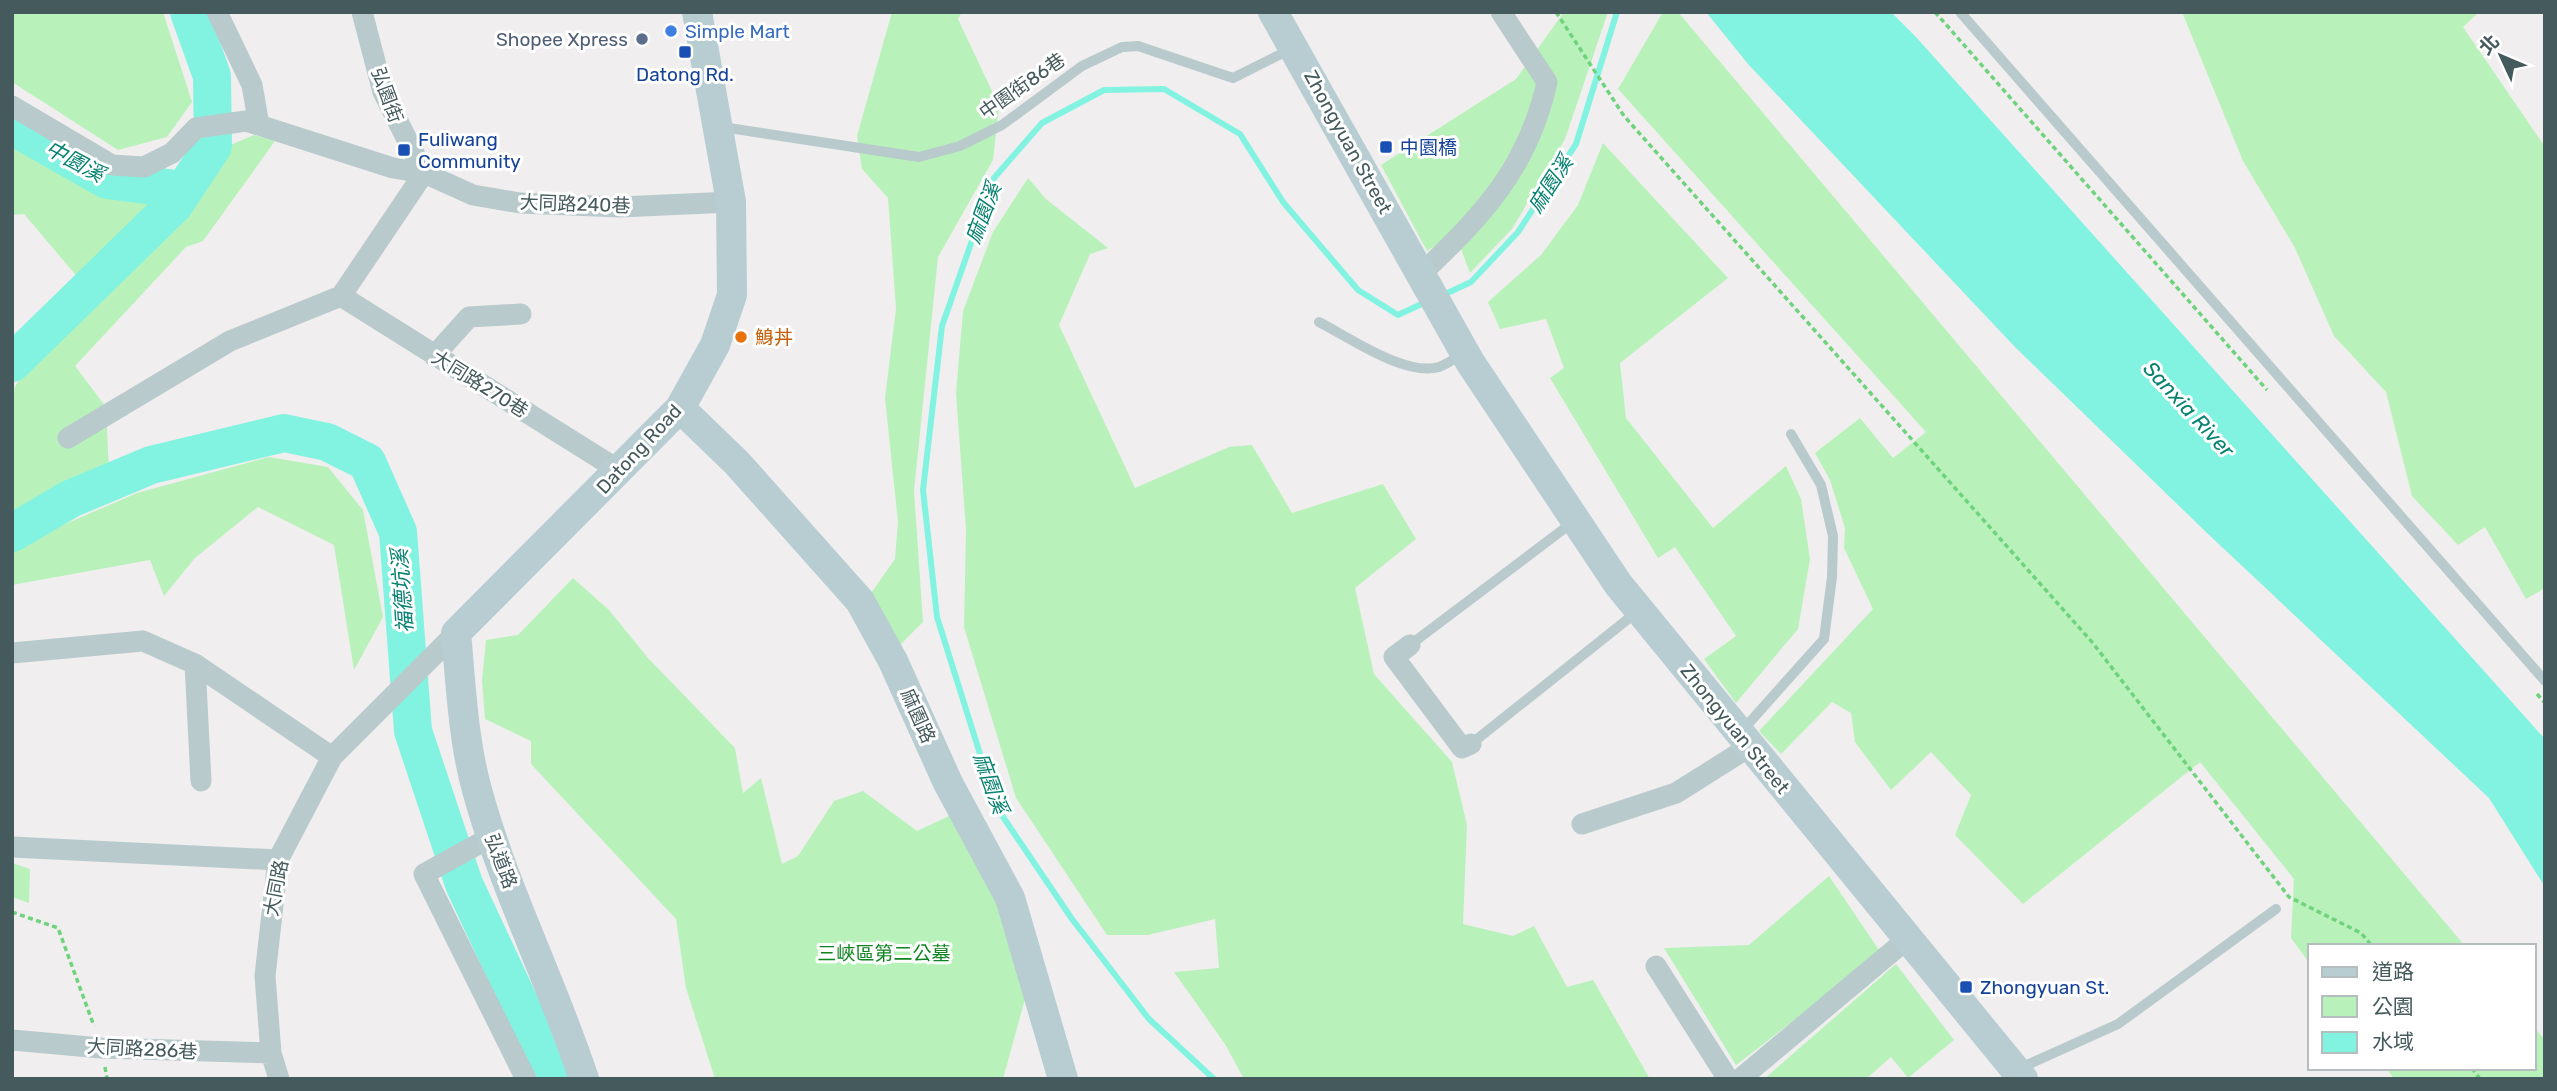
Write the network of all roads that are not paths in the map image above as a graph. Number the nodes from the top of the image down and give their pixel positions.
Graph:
1 (217, 12) edge
2 (362, 12) edge
3 (698, 12) edge
4 (1273, 12) edge
5 (1501, 12) edge
6 (1960, 12) edge
7 (1294, 47) junction
8 (12, 106) edge
9 (253, 123) junction
10 (789, 124) dead end
11 (718, 127) junction
12 (786, 137) junction
13 (424, 173) junction
14 (731, 202) junction
15 (1421, 274) junction
16 (341, 296) junction
17 (521, 313) dead end
18 (1319, 322) dead end
19 (434, 356) junction
20 (1468, 357) junction
21 (680, 408) junction
22 (1791, 434) dead end
23 (68, 438) dead end
24 (620, 471) junction
25 (1575, 521) junction
26 (1639, 610) junction
27 (456, 633) junction
28 (1410, 645) joint
29 (12, 653) edge
30 (194, 664) junction
31 (2545, 681) edge
32 (1744, 740) junction
33 (1471, 744) joint
34 (332, 757) junction
35 (201, 781) dead end
36 (1581, 824) dead end
37 (482, 842) junction
38 (12, 848) edge
39 (278, 860) junction
40 (2276, 909) dead end
41 (1906, 940) junction
42 (1656, 966) dead end
43 (12, 1040) edge
44 (271, 1053) junction
45 (2019, 1075) edge
46 (279, 1079) edge
47 (526, 1079) edge
48 (584, 1079) edge
49 (1063, 1079) edge
50 (1728, 1079) edge
51 (1740, 1079) edge

1 - 9 street
2 - 13 street, 弘園街
3 - 11 street, Datong Road
4 - 7 street, Zhongyuan Street
5 - 15 street
6 - 31 lane
7 - 12 lane, 中園街86巷
7 - 15 street, Zhongyuan Street
8 - 9 street
9 - 13 street, 大同路240巷
10 - 12 lane
11 - 12 lane, 中園街86巷
11 - 14 street, Datong Road
13 - 14 street, 大同路240巷
13 - 16 street
14 - 21 street, Datong Road
15 - 20 street, Zhongyuan Street
16 - 19 street, 大同路270巷
16 - 23 street
17 - 19 street
18 - 20 lane
19 - 24 street, 大同路270巷
20 - 25 street, Zhongyuan Street
21 - 24 street, Datong Road
21 - 49 street, 麻園路
22 - 32 lane
24 - 27 street, Datong Road
25 - 26 street, Zhongyuan Street
25 - 28 lane
26 - 32 street, Zhongyuan Street
26 - 33 lane
27 - 34 street, 大同路
27 - 37 street, 弘道路
28 - 33 street
29 - 30 street
30 - 34 street
30 - 35 street
32 - 36 street
32 - 41 street, Zhongyuan Street
34 - 39 street, 大同路
37 - 47 street
37 - 48 street, 弘道路
38 - 39 street
39 - 44 street, 大同路
40 - 45 lane
41 - 45 street, Zhongyuan Street
41 - 51 street
42 - 50 street
43 - 44 street, 大同路286巷
44 - 46 street, 大同路

